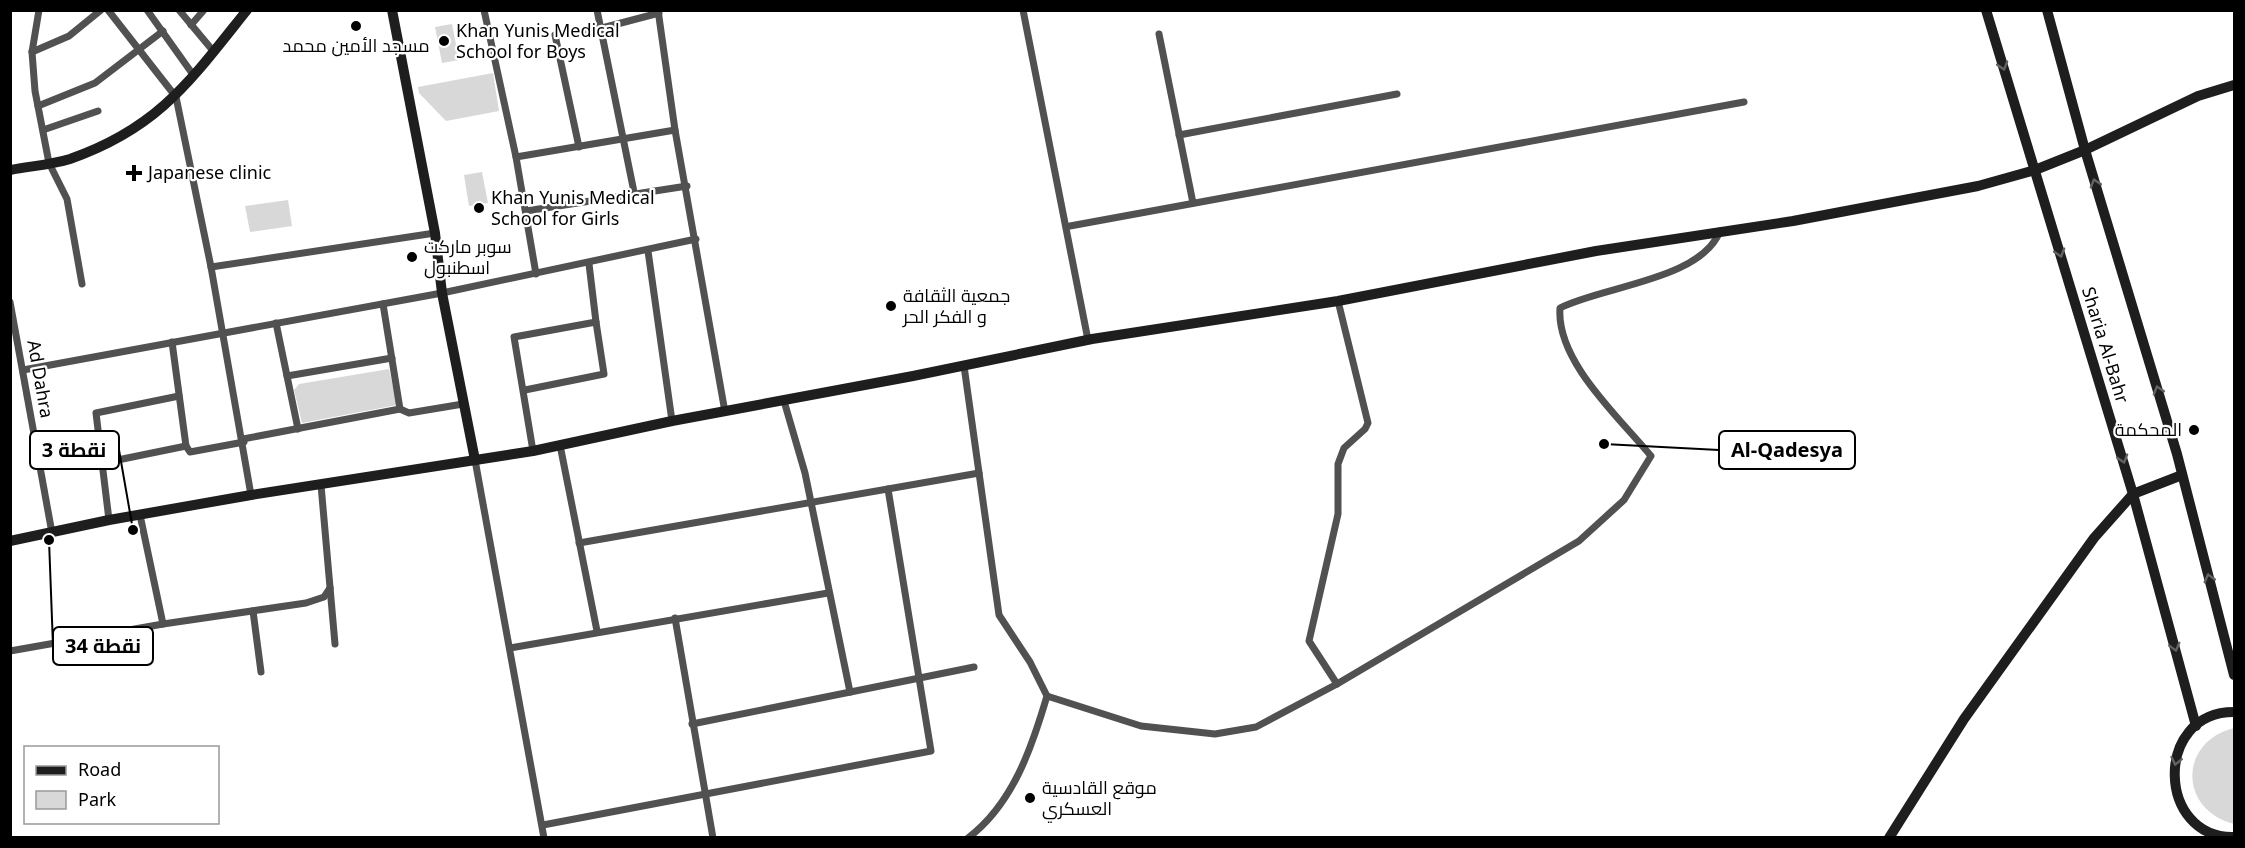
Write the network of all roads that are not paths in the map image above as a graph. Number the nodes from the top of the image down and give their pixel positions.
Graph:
1 (39, 10) edge
2 (101, 10) edge
3 (108, 10) edge
4 (147, 10) edge
5 (179, 10) edge
6 (204, 10) edge
7 (247, 10) edge
8 (392, 10) edge
9 (484, 10) edge
10 (597, 10) edge
11 (1023, 10) edge
12 (1986, 10) edge
13 (2047, 10) edge
14 (659, 12) edge
15 (191, 25) junction
16 (602, 28) junction
17 (163, 31) junction
18 (1159, 34) dead end
19 (138, 50) junction
20 (32, 52) junction
21 (214, 52) junction
22 (194, 76) junction
23 (2235, 86) edge
24 (1397, 94) dead end
25 (176, 97) junction
26 (1744, 102) dead end
27 (38, 106) junction
28 (98, 111) dead end
29 (43, 130) junction
30 (675, 130) junction
31 (1179, 135) junction
32 (623, 141) junction
33 (579, 147) junction
34 (2085, 150) junction
35 (516, 157) junction
36 (50, 163) junction
37 (10, 170) edge
38 (2035, 170) junction
39 (687, 186) junction
40 (634, 192) junction
41 (1193, 203) junction
42 (526, 211) junction
43 (1070, 226) dead end
44 (1720, 230) junction
45 (435, 233) junction
46 (696, 239) junction
47 (648, 251) junction
48 (589, 264) junction
49 (211, 267) junction
50 (537, 273) junction
51 (82, 284) dead end
52 (442, 293) junction
53 (1338, 301) junction
54 (10, 302) edge
55 (383, 304) junction
56 (596, 322) junction
57 (276, 323) junction
58 (223, 333) junction
59 (1088, 340) junction
60 (172, 342) junction
61 (392, 358) junction
62 (964, 366) junction
63 (23, 370) junction
64 (287, 376) junction
65 (525, 390) junction
66 (179, 396) junction
67 (784, 401) junction
68 (463, 404) junction
69 (400, 409) junction
70 (725, 412) junction
71 (672, 421) junction
72 (298, 429) junction
73 (243, 441) junction
74 (560, 445) junction
75 (186, 446) junction
76 (533, 451) junction
77 (475, 460) junction
78 (103, 463) junction
79 (979, 473) junction
80 (2182, 475) junction
81 (321, 485) junction
82 (888, 489) junction
83 (2133, 494) junction
84 (251, 495) junction
85 (811, 503) junction
86 (140, 515) junction
87 (109, 520) junction
88 (52, 533) junction
89 (10, 541) edge
90 (579, 543) junction
91 (330, 588) junction
92 (828, 592) junction
93 (254, 611) junction
94 (675, 618) junction
95 (163, 624) junction
96 (597, 631) dead end
97 (335, 644) dead end
98 (510, 648) junction
99 (10, 651) edge
100 (974, 667) dead end
101 (261, 672) dead end
102 (2235, 675) edge
103 (919, 678) junction
104 (1336, 684) junction
105 (850, 692) junction
106 (1047, 696) junction
107 (2235, 712) edge
108 (692, 724) junction
109 (2196, 726) junction
110 (705, 794) junction
111 (543, 825) junction
112 (544, 837) edge
113 (713, 837) edge
114 (969, 837) edge
115 (1889, 837) edge
116 (2230, 837) edge

1 - 20 street
2 - 20 street
3 - 19 street
4 - 17 street
5 - 15 street
6 - 15 street
7 - 21 street
8 - 45 street
9 - 35 street
10 - 16 street
11 - 59 street
12 -> 38 street, Sharia Al-Bahr
13 - 34 street, Sharia Al-Bahr
14 - 16 street
14 - 30 street
15 - 21 street
16 - 32 street
16 - 33 street
17 - 19 street
17 - 22 street
18 - 31 street
19 - 25 street
19 - 27 street
20 - 27 street
21 - 22 street
22 - 25 street
23 - 34 street
24 - 31 street
25 - 36 street
25 - 49 street
26 - 41 street
27 - 29 street
28 - 29 street
29 - 36 street
30 - 32 street
30 - 39 street
31 - 41 street
32 - 33 street
32 - 40 street
33 - 35 street
34 - 38 street
80 -> 34 street, Sharia Al-Bahr
35 - 42 street
36 - 37 street
36 - 51 street
38 - 44 street
38 -> 83 street, Sharia Al-Bahr
39 - 40 street
39 - 46 street
40 - 42 street
41 - 43 street
42 - 50 street
44 - 53 street
44 - 104 street
45 - 49 street
45 - 52 street
46 - 47 street
46 - 70 street
47 - 48 street
47 - 71 street
48 - 50 street
48 - 56 street
49 - 58 street
50 - 52 street
52 - 55 street
52 - 68 street
53 - 59 street
53 - 104 street
54 - 63 street, Ad Dahra
55 - 57 street
55 - 61 street
56 - 65 street
56 - 65 street
57 - 58 street
57 - 64 street
58 - 60 street
58 - 73 street
59 - 62 street
60 - 63 street
60 - 66 street
61 - 64 street
61 - 69 street
62 - 67 street
62 - 79 street
63 - 88 street, Ad Dahra
64 - 72 street
65 - 76 street
66 - 75 street
66 - 78 street
67 - 70 street
67 - 85 street
68 - 69 street
68 - 77 street
69 - 72 street
70 - 71 street
71 - 74 street
72 - 73 street
73 - 75 street
73 - 84 street
74 - 76 street
74 - 90 street
75 - 78 street
76 - 77 street
77 - 81 street
77 - 98 street
78 - 87 street
79 - 82 street
79 - 106 street
80 - 83 street
102 -> 80 street, Sharia Al-Bahr
81 - 84 street
81 - 91 street
82 - 85 street
82 - 103 street
83 -> 109 street, Sharia Al-Bahr
83 - 115 street
84 - 86 street
85 - 90 street
85 - 92 street
86 - 87 street
86 - 95 street
87 - 88 street
88 - 89 street
90 - 96 street
91 - 93 street
91 - 97 street
92 - 94 street
92 - 105 street
93 - 95 street
93 - 101 street
94 - 98 street
94 - 108 street
95 - 99 street
98 - 111 street
100 - 103 street
103 - 105 street
103 - 110 street
104 - 106 street
105 - 108 street
106 - 114 street
107 - 109 street
108 - 110 street
109 -> 116 street
110 - 111 street
110 - 113 street
111 - 112 street

